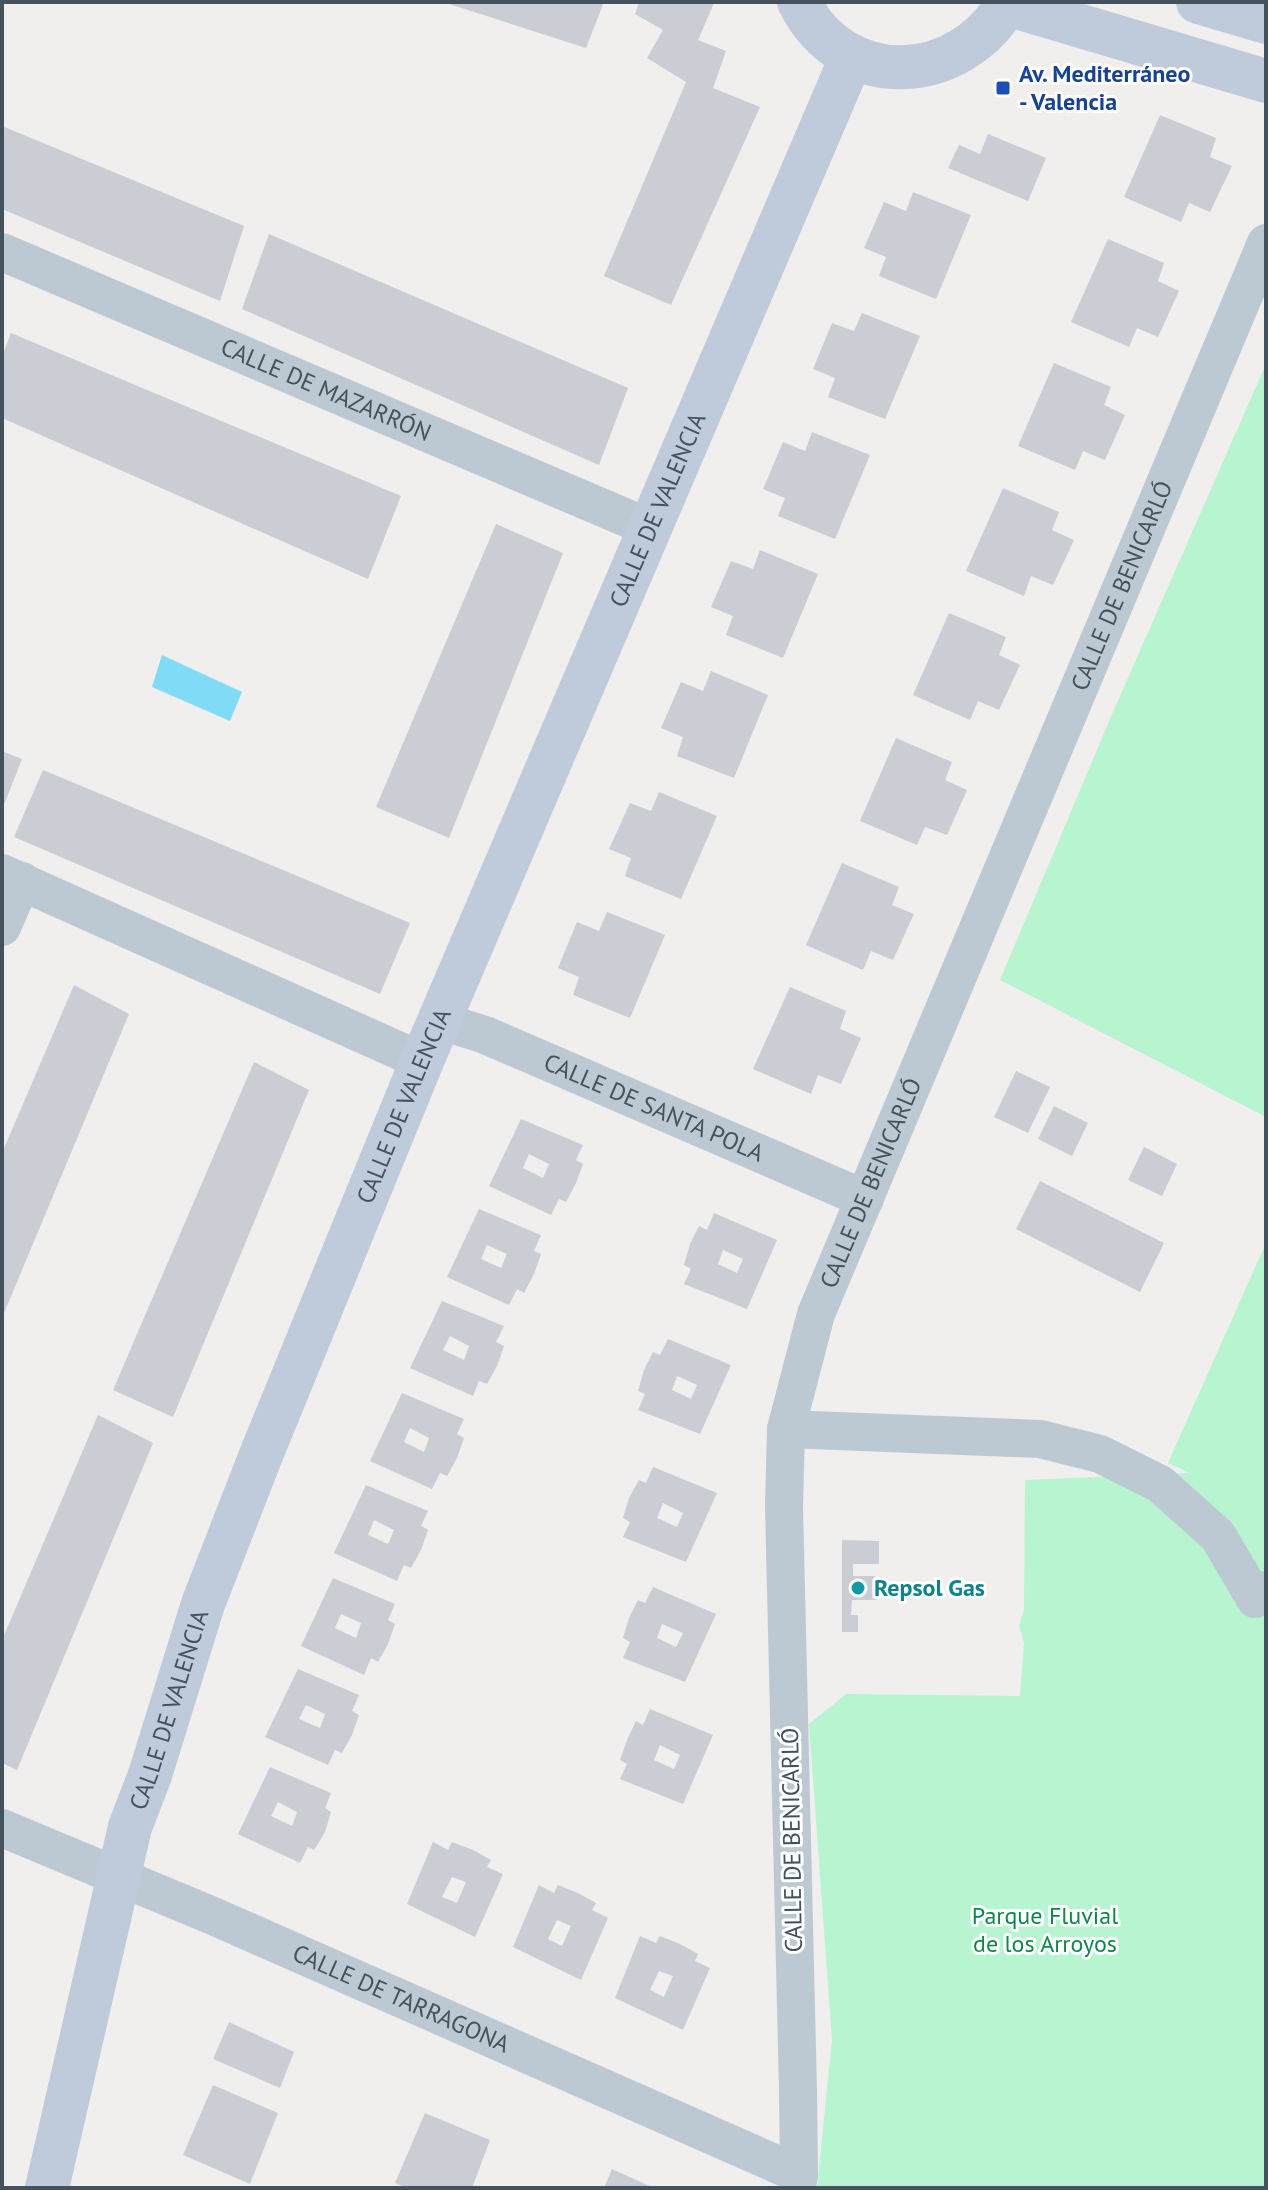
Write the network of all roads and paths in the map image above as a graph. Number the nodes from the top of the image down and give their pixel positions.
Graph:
1 (799, 2) edge
2 (1198, 2) edge
3 (1008, 3) edge
4 (1266, 22) edge
5 (852, 56) junction
6 (1266, 81) edge
7 (1266, 243) edge
8 (2, 252) edge
9 (650, 528) junction
10 (12, 877) edge
11 (2, 927) edge
12 (441, 1021) junction
13 (422, 1061) junction
14 (865, 1199) junction
15 (786, 1429) junction
16 (1266, 1590) edge
17 (2, 1828) edge
18 (118, 1878) junction
19 (798, 2181) edge
20 (47, 2188) edge

1 - 5 street
2 - 4 street
3 - 5 street
3 - 6 street
5 - 9 street, CALLE DE VALENCIA
7 - 14 street, CALLE DE BENICARLÓ
8 - 9 street, CALLE DE MAZARRÓN
9 - 12 street, CALLE DE VALENCIA
10 - 11 street
10 - 13 street
12 - 13 street, CALLE DE VALENCIA
12 - 14 street, CALLE DE SANTA POLA
13 - 18 street, CALLE DE VALENCIA
14 - 15 street, CALLE DE BENICARLÓ
15 - 16 street
15 - 19 street, CALLE DE BENICARLÓ
17 - 18 street, CALLE DE TARRAGONA
18 - 19 street, CALLE DE TARRAGONA
18 - 20 street, CALLE DE VALENCIA

